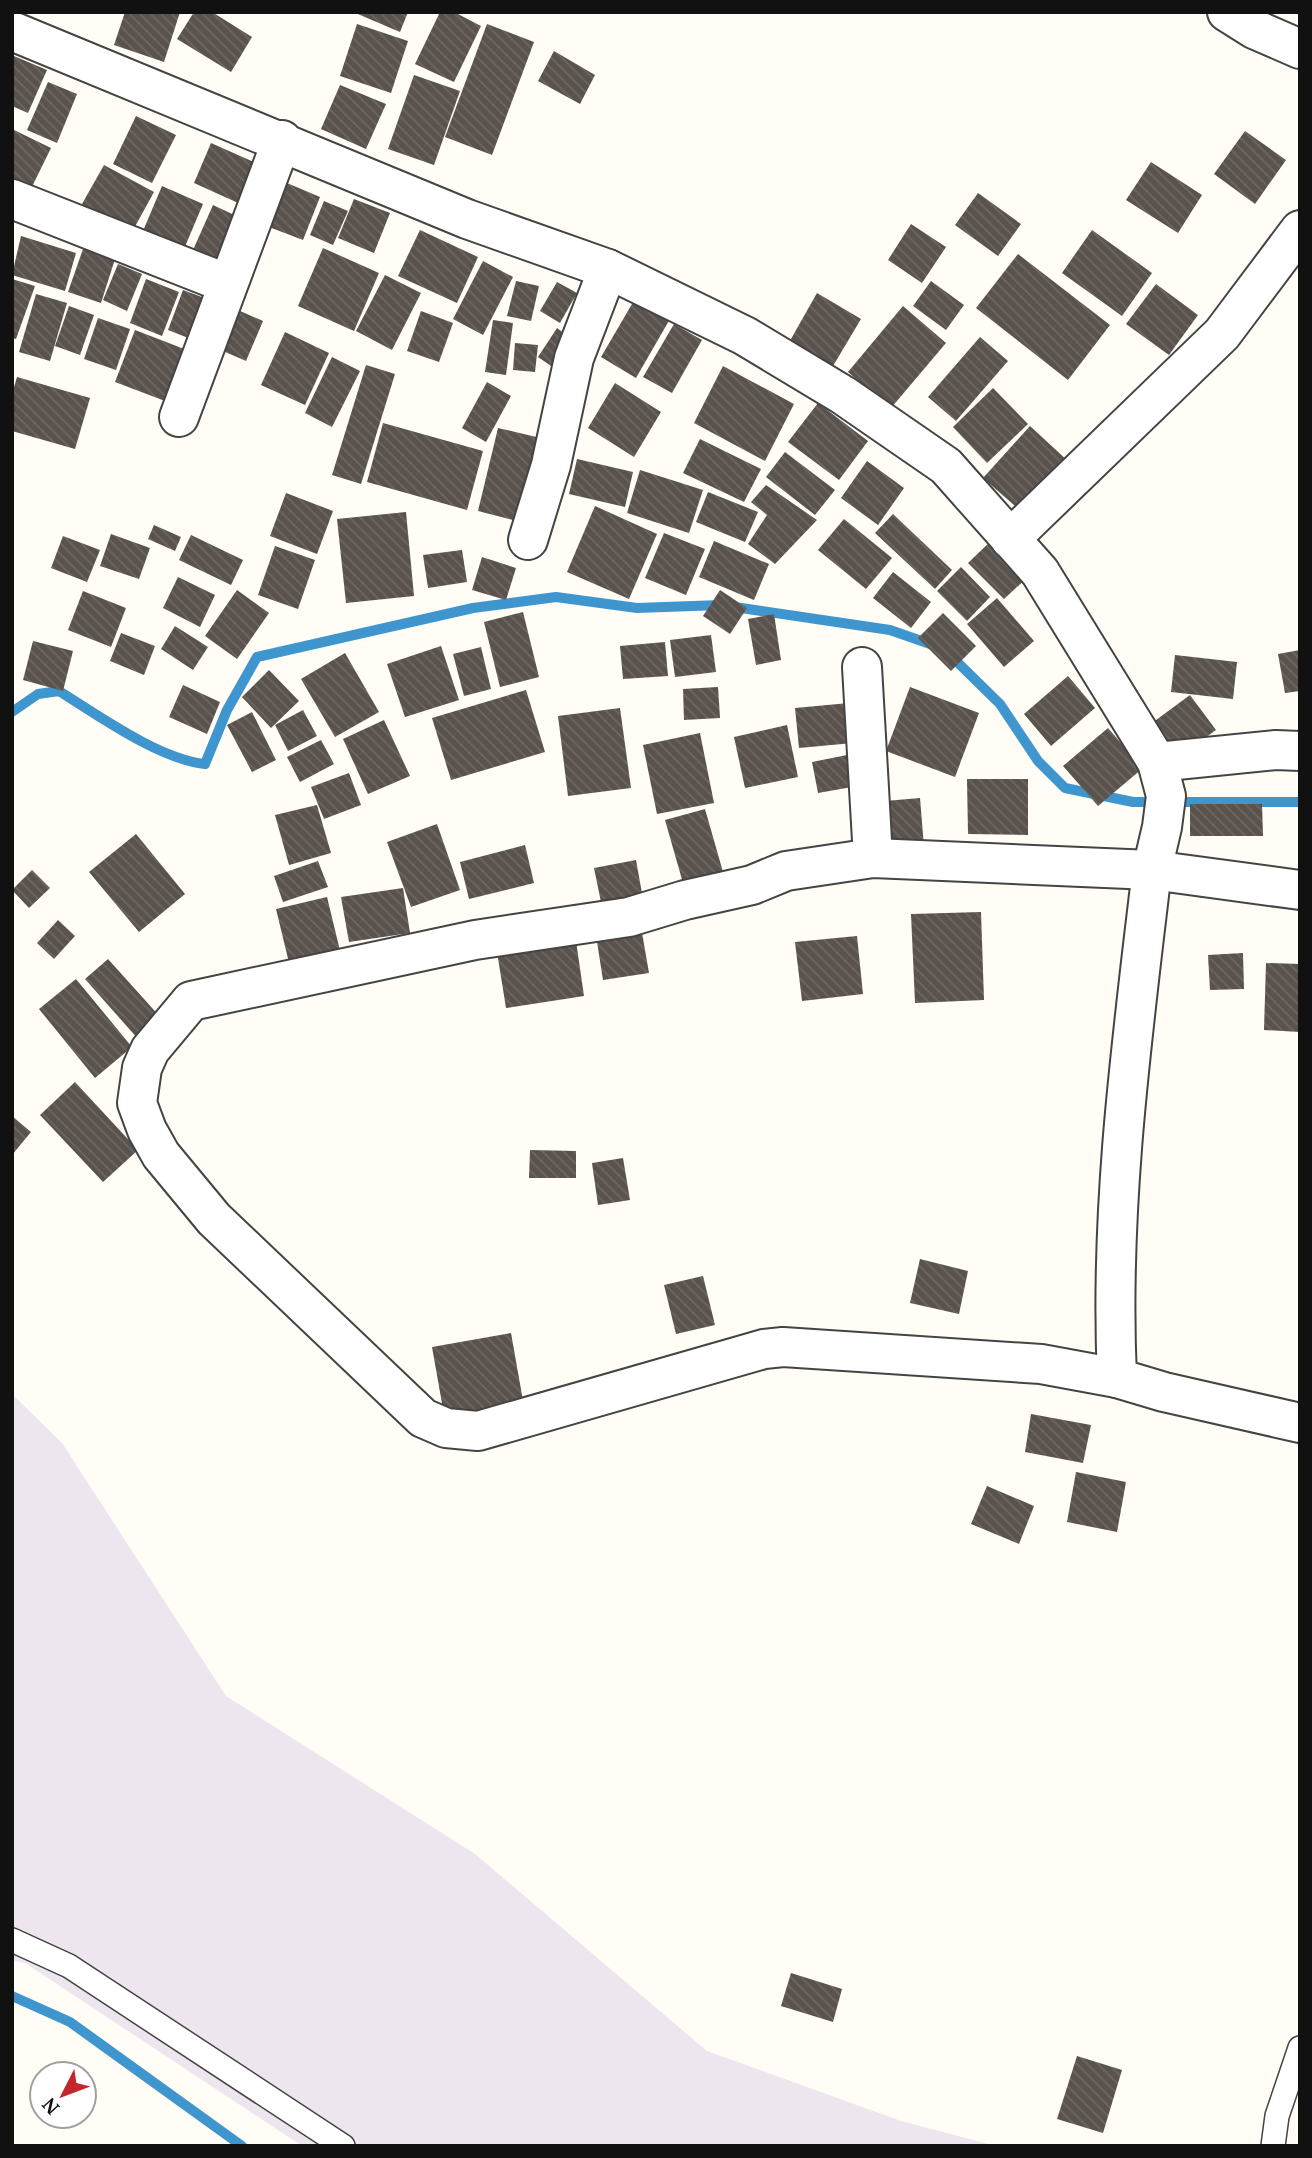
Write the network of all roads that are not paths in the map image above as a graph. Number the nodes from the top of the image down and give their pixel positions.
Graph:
1 (1227, 12) edge
2 (12, 31) edge
3 (1300, 49) edge
4 (282, 140) junction
5 (12, 199) edge
6 (1300, 230) edge
7 (608, 269) junction
8 (228, 284) junction
9 (179, 417) dead end
10 (1010, 539) junction
11 (528, 540) dead end
12 (862, 667) dead end
13 (1300, 751) edge
14 (1162, 790) junction
15 (873, 858) junction
16 (1152, 870) junction
17 (1300, 890) edge
18 (1117, 1378) junction
19 (1300, 1423) edge
20 (12, 1940) edge
21 (1300, 2048) edge
22 (343, 2146) edge
23 (1273, 2146) edge

1 - 3 street
2 - 4 street
4 - 7 street
4 - 8 street
5 - 8 street
6 - 10 street
7 - 10 street
7 - 11 street
8 - 9 street
10 - 14 street
12 - 15 street
13 - 14 street
14 - 16 street
15 - 16 street
15 - 18 street
16 - 17 street
16 - 18 street
18 - 19 street
20 - 22 lane
21 - 23 lane

